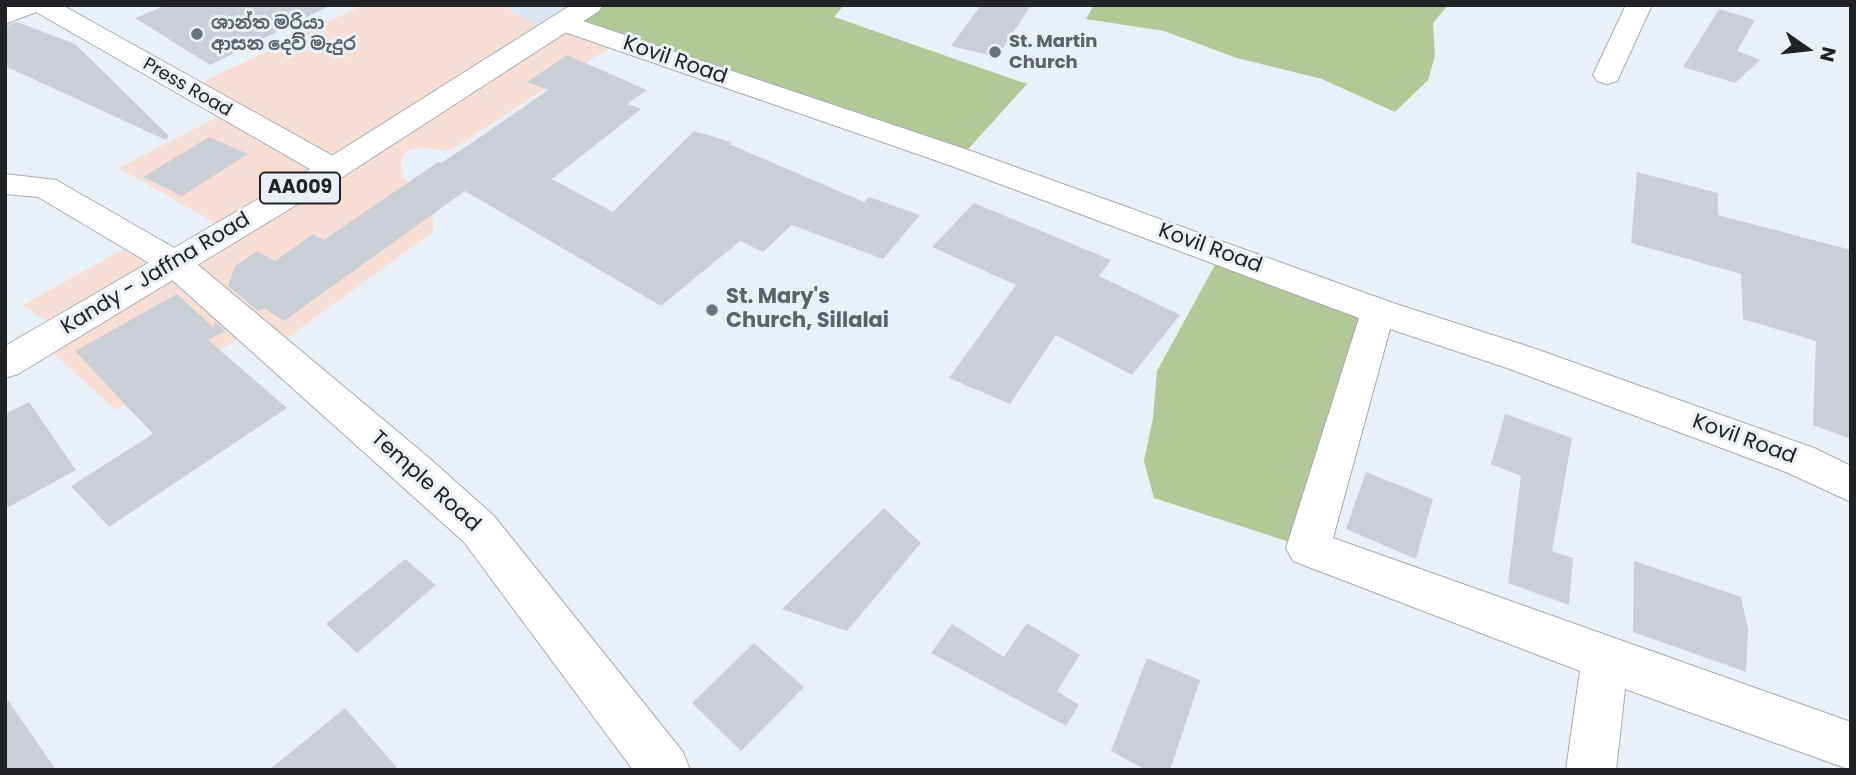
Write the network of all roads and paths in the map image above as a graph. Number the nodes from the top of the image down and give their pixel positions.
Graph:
1 (31, 5) edge
2 (42, 5) edge
3 (1639, 5) edge
4 (577, 14) edge
5 (5, 16) edge
6 (1607, 75) dead end
7 (333, 169) junction
8 (5, 184) edge
9 (173, 262) junction
10 (1380, 312) junction
11 (5, 363) edge
12 (1851, 485) edge
13 (1605, 659) junction
14 (1851, 747) edge
15 (665, 770) edge
16 (1591, 770) edge

1 - 5 main road
2 - 7 main road, Press Road
3 - 6 main road
4 - 7 main road, Kandy - Jaffna Road / AA009
4 - 10 main road, Kovil Road
7 - 9 main road, Kandy - Jaffna Road / AA009
8 - 9 main road, Temple Road
9 - 11 main road, Kandy - Jaffna Road / AA009
9 - 15 main road, Temple Road
10 - 12 main road, Kovil Road
10 - 13 main road
13 - 14 main road
13 - 16 main road

